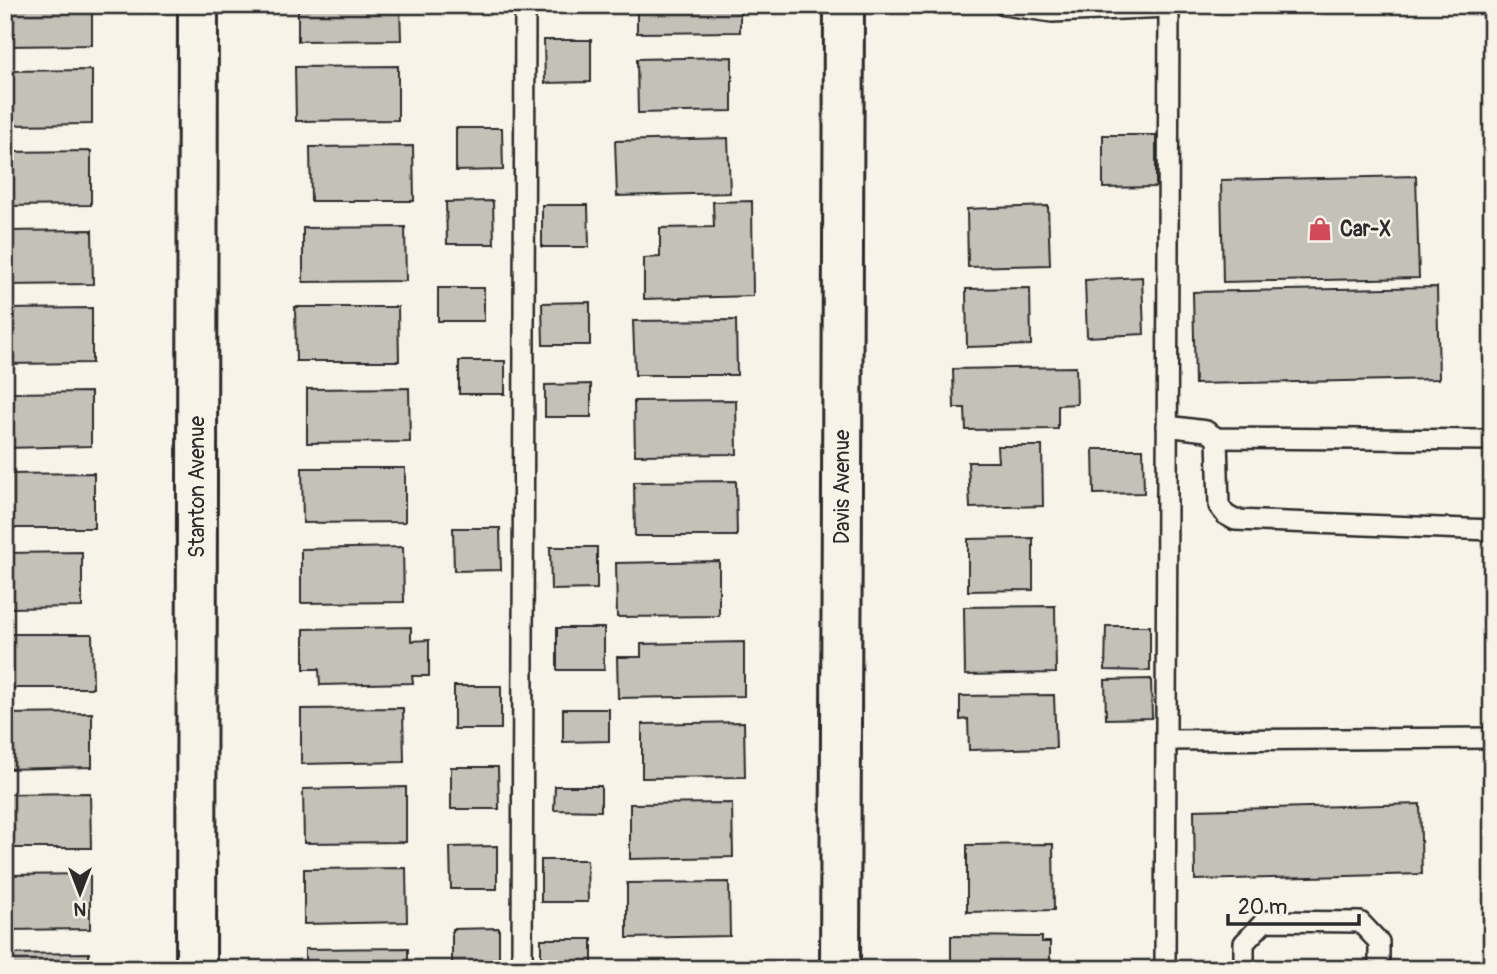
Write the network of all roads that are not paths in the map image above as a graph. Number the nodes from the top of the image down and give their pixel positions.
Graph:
1 (198, 5) edge
2 (524, 5) edge
3 (844, 5) edge
4 (1004, 5) edge
5 (1168, 6) edge
6 (1167, 426) junction
7 (1217, 438) junction
8 (1492, 440) edge
9 (1492, 530) edge
10 (1492, 738) edge
11 (1166, 740) junction
12 (196, 969) edge
13 (522, 969) edge
14 (840, 969) edge
15 (1165, 969) edge
16 (1244, 969) edge
17 (1379, 969) edge

1 - 12 street, Stanton Avenue
2 - 13 lane
3 - 14 street, Davis Avenue
4 - 5 lane
5 - 6 lane
6 - 7 lane
6 - 11 lane
7 - 8 lane
7 - 9 lane
10 - 11 lane
11 - 15 lane
16 - 17 lane

